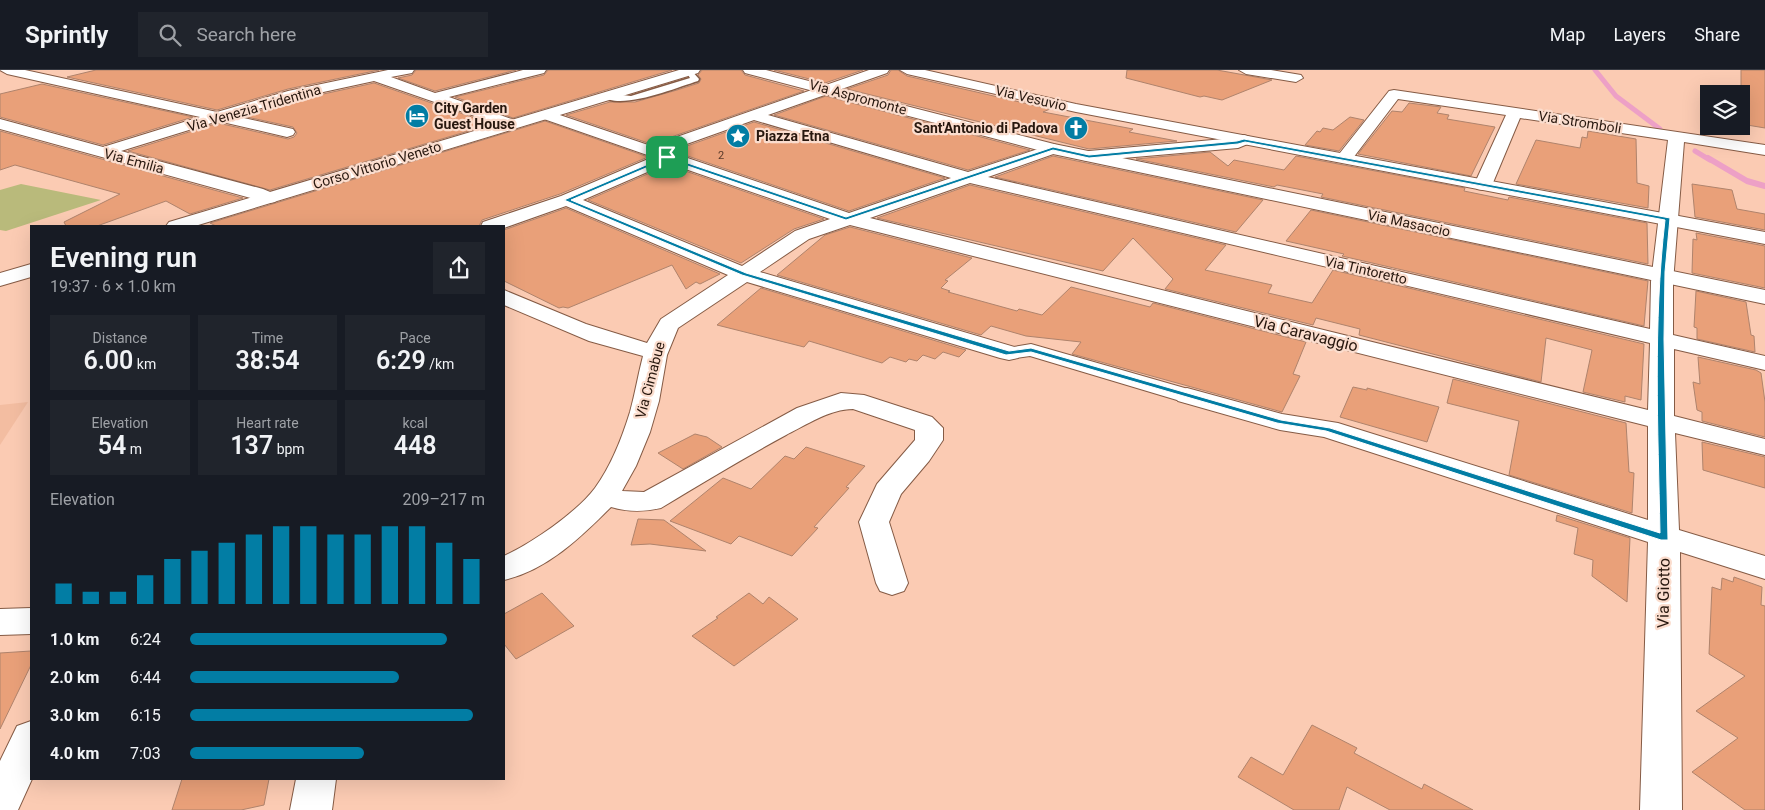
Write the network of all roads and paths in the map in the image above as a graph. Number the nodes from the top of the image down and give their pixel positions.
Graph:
1 (7, 70) edge
2 (70, 70) edge
3 (350, 70) edge
4 (408, 70) edge
5 (539, 70) edge
6 (750, 70) edge
7 (882, 70) edge
8 (907, 70) edge
9 (1246, 70) edge
10 (690, 71) edge
11 (41, 78) junction
12 (376, 78) junction
13 (1296, 78) dead end
14 (16, 85) dead end
15 (826, 89) junction
16 (434, 97) junction
17 (1515, 112) junction
18 (546, 114) junction
19 (752, 114) junction
20 (218, 117) junction
21 (0, 124) edge
22 (512, 124) junction
23 (287, 132) dead end
24 (1676, 137) junction
25 (1244, 140) junction
26 (1053, 148) junction
27 (1765, 150) edge
28 (102, 152) junction
29 (660, 154) junction
30 (1089, 156) junction
31 (1344, 158) junction
32 (966, 177) junction
33 (1483, 185) junction
34 (269, 198) junction
35 (567, 200) junction
36 (846, 218) junction
37 (1668, 219) junction
38 (179, 225) edge
39 (493, 225) edge
40 (1765, 238) edge
41 (30, 270) edge
42 (744, 274) junction
43 (1662, 275) junction
44 (0, 280) edge
45 (505, 297) edge
46 (1765, 297) edge
47 (1661, 339) junction
48 (656, 352) junction
49 (1009, 353) joint
50 (1765, 362) edge
51 (1186, 396) joint
52 (1662, 421) junction
53 (1765, 447) edge
54 (605, 496) junction
55 (1664, 537) junction
56 (505, 568) edge
57 (1765, 568) edge
58 (892, 583) dead end
59 (30, 621) edge
60 (0, 622) edge
61 (30, 739) edge
62 (316, 780) edge
63 (0, 805) edge
64 (311, 810) edge
65 (1660, 810) edge

1 - 11 street
2 - 11 street
3 - 12 street
4 - 12 street, Via Venezia Tridentina
5 - 16 street
6 - 15 street, Via Aspromonte
7 - 15 street
8 - 25 street, Via Vesuvio
9 - 13 street
10 - 18 street, Corso Vittorio Veneto
11 - 14 street
11 - 20 street
12 - 16 street
12 - 20 street, Via Venezia Tridentina
15 - 19 street
15 - 26 street, Via Aspromonte
16 - 22 street
17 - 24 street, Via Stromboli
17 - 31 street, Via Stromboli
17 - 33 street
18 - 22 street, Corso Vittorio Veneto
18 - 29 street, Via Caravaggio
19 - 29 street
19 - 32 street, Via Tintoretto
20 - 23 street
20 - 28 street, Via Venezia Tridentina
21 - 28 street, Via Emilia
22 - 34 street, Corso Vittorio Veneto
24 - 27 street, Via Stromboli
24 - 37 street, Via Giotto
25 - 30 street
25 - 31 street, Via Vesuvio
26 - 30 street, Via Masaccio
26 - 32 street, Via Cimabue
28 - 34 street, Via Emilia
29 - 35 street
29 - 36 street, Via Caravaggio
30 - 43 street, Via Masaccio
31 - 33 street, Via Vesuvio
32 - 36 street, Via Cimabue
32 - 47 street, Via Tintoretto
33 - 37 street, Via Vesuvio
34 - 38 street, Corso Vittorio Veneto
35 - 39 street
35 - 42 street
36 - 42 street, Via Cimabue
36 - 52 street, Via Caravaggio
37 - 40 street, Via Vesuvio
37 - 43 street, Via Giotto
41 - 44 street
42 - 48 street, Via Cimabue
42 - 49 street
43 - 46 street, Via Masaccio
43 - 47 street, Via Giotto
45 - 48 street
47 - 50 street, Via Tintoretto
47 - 52 street, Via Giotto
48 - 54 street, Via Cimabue
49 - 51 street
51 - 55 street
52 - 53 street, Via Caravaggio
52 - 55 street, Via Giotto
54 - 56 street, Via Cimabue
54 - 58 street
55 - 57 street
55 - 65 street, Via Giotto
59 - 60 street
61 - 63 street
62 - 64 street

